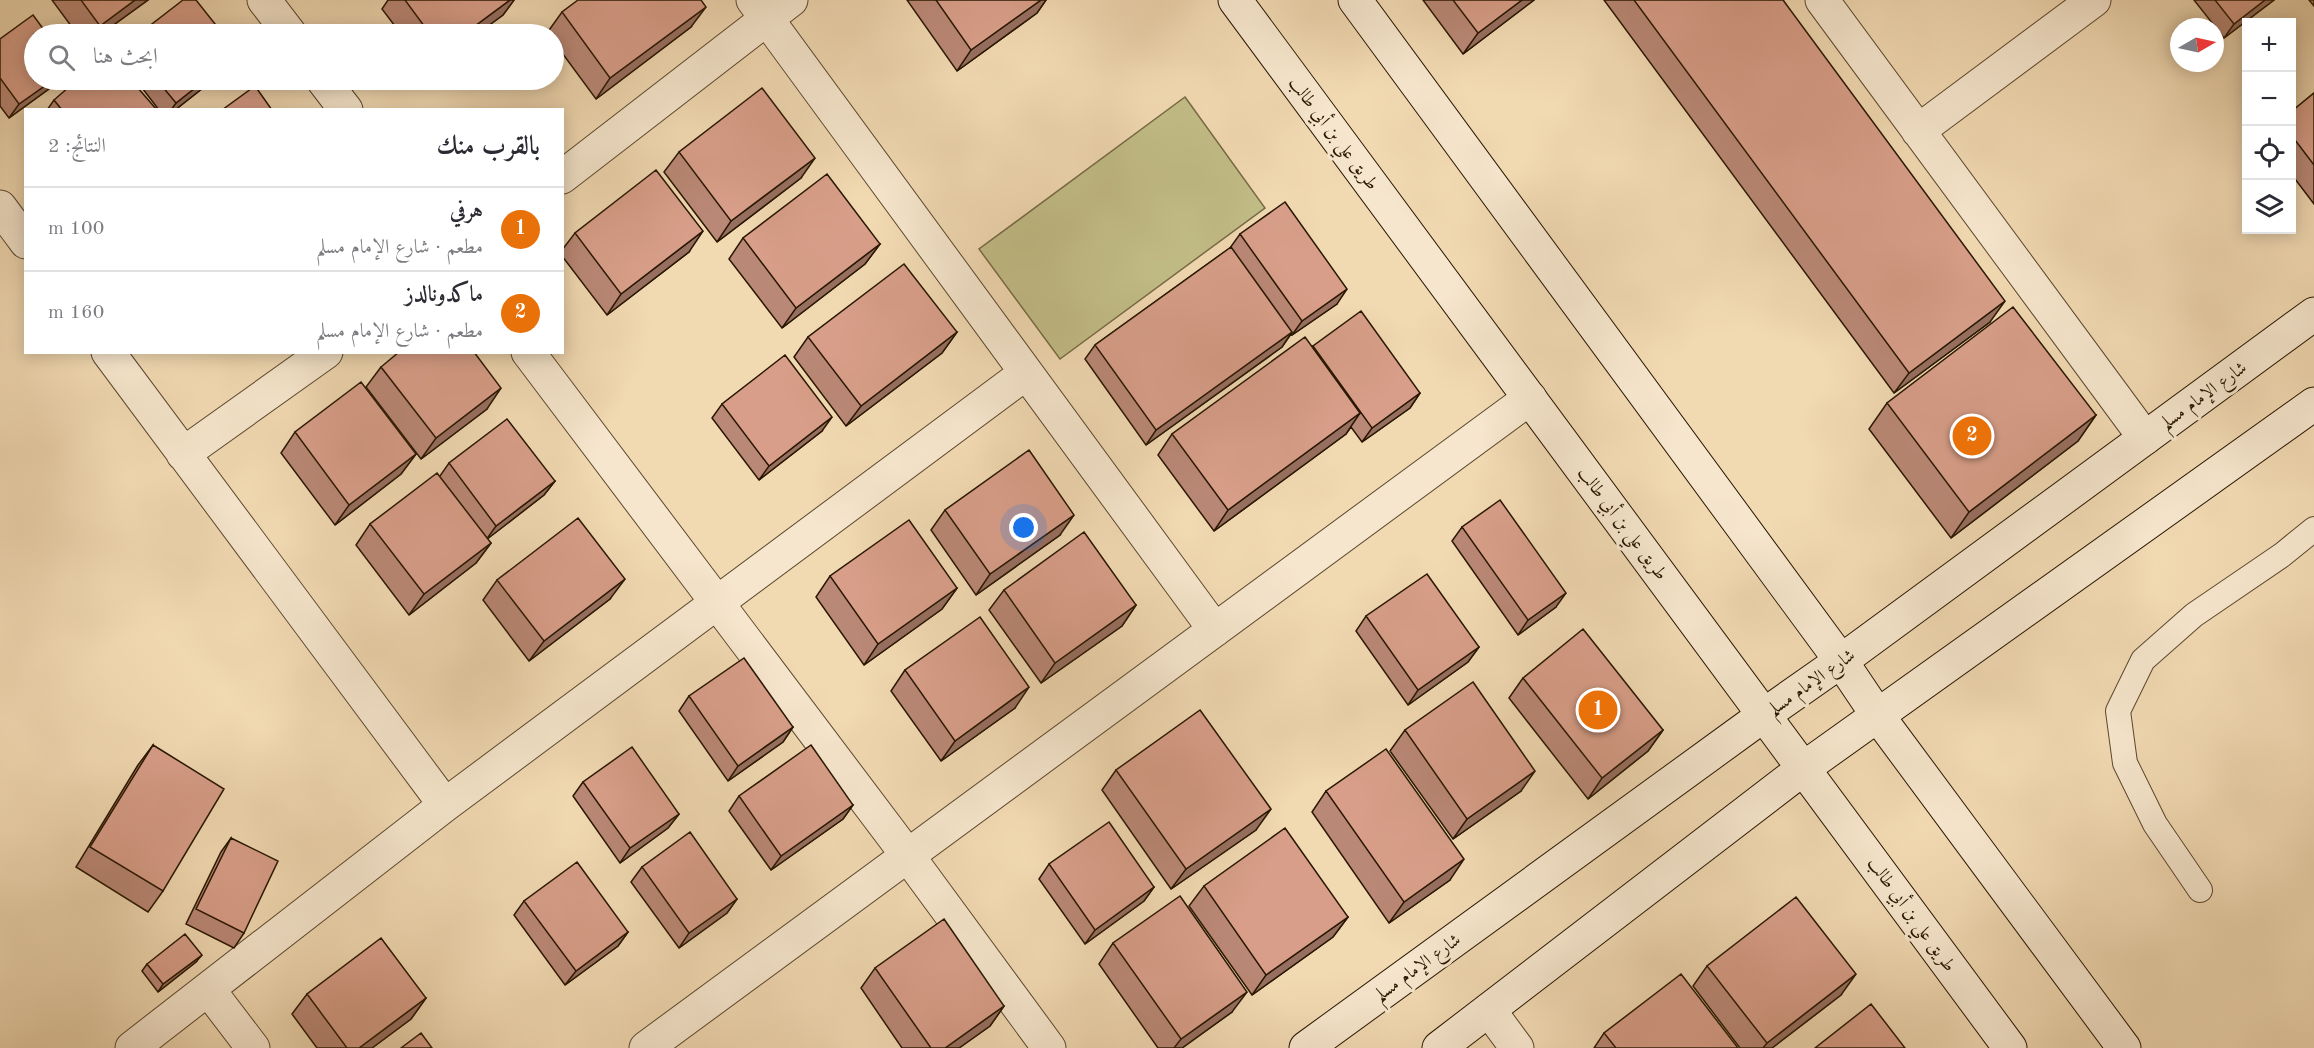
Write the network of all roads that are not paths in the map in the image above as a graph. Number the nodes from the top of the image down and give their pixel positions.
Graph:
1 (264, 0) edge
2 (1235, 0) edge
3 (1355, 0) edge
4 (1821, 0) edge
5 (2094, 0) edge
6 (770, 6) edge
7 (282, 24) edge
8 (331, 90) edge
9 (344, 108) edge
10 (1918, 131) junction
11 (564, 175) edge
12 (0, 207) edge
13 (16, 243) edge
14 (2314, 314) edge
15 (109, 354) edge
16 (323, 354) edge
17 (529, 354) edge
18 (1026, 373) junction
19 (1530, 398) junction
20 (2310, 414) edge
21 (2145, 438) junction
22 (183, 454) junction
23 (2314, 529) edge
24 (716, 604) junction
25 (1215, 630) junction
26 (1841, 662) junction
27 (1764, 715) junction
28 (1878, 716) junction
29 (1804, 768) junction
30 (445, 806) junction
31 (908, 856) junction
32 (2200, 890) dead end
33 (208, 989) junction
34 (1489, 1010) junction
35 (132, 1048) edge
36 (253, 1048) edge
37 (646, 1048) edge
38 (1049, 1048) edge
39 (1306, 1048) edge
40 (1439, 1048) edge
41 (1516, 1048) edge
42 (2010, 1048) edge
43 (2124, 1048) edge

1 - 7 street
2 - 19 street, طريق علي بن أبي طالب
3 - 26 street
4 - 10 street
5 - 10 street
6 - 11 street
6 - 18 street
8 - 9 street
10 - 21 street
12 - 13 street
14 - 21 street, شارع الإمام مسلم
15 - 22 street
16 - 22 street
17 - 24 street
18 - 24 street
18 - 25 street
19 - 25 street
19 - 27 street, طريق علي بن أبي طالب
20 - 28 street
21 - 26 street, شارع الإمام مسلم
22 - 30 street
23 - 32 lane
24 - 30 street
24 - 31 street
25 - 31 street
26 - 27 street, شارع الإمام مسلم
26 - 28 street
27 - 29 street, طريق علي بن أبي طالب
27 - 39 street, شارع الإمام مسلم
28 - 29 street
28 - 43 street
29 - 34 street
29 - 42 street, طريق علي بن أبي طالب
30 - 33 street
31 - 37 street
31 - 38 street
33 - 35 street
33 - 36 street
34 - 40 street
34 - 41 street

